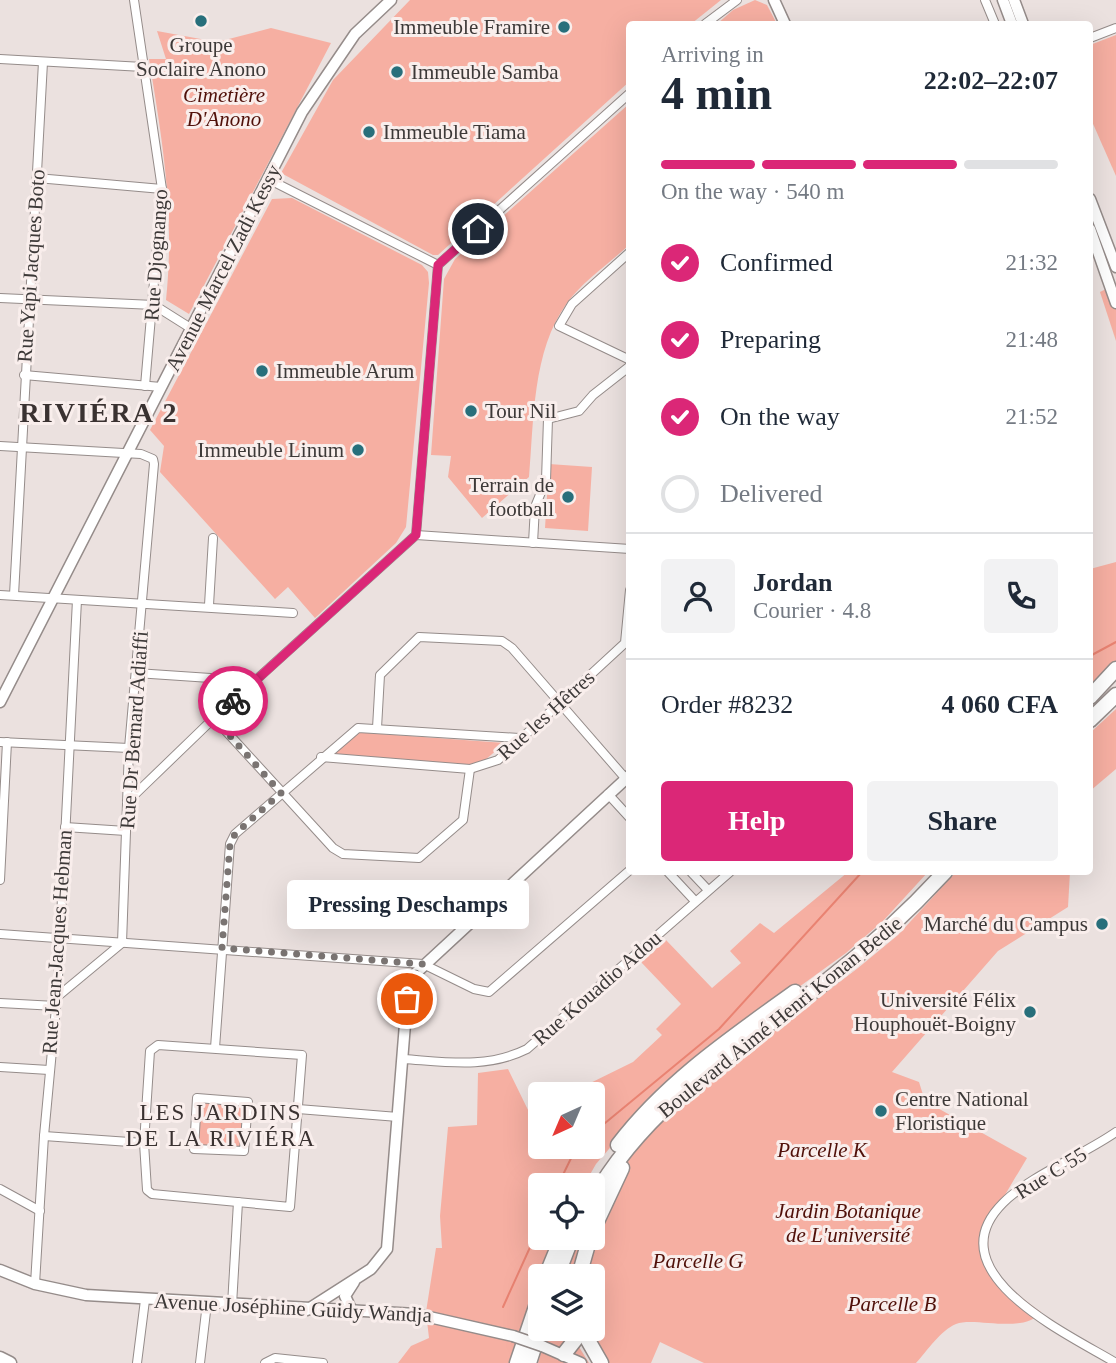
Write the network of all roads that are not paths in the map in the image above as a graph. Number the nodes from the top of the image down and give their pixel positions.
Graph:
1 (134, 0) edge
2 (391, 0) edge
3 (737, 0) edge
4 (774, 0) edge
5 (985, 0) edge
6 (1003, 0) edge
7 (1014, 0) edge
8 (709, 21) edge
9 (784, 21) edge
10 (994, 21) edge
11 (1011, 21) edge
12 (1022, 21) edge
13 (1116, 27) edge
14 (1093, 37) edge
15 (0, 60) edge
16 (43, 62) junction
17 (143, 67) junction
18 (626, 97) edge
19 (37, 178) junction
20 (270, 180) junction
21 (162, 189) junction
22 (1093, 207) edge
23 (1093, 238) edge
24 (626, 256) edge
25 (438, 265) junction
26 (1116, 267) edge
27 (0, 298) edge
28 (28, 299) junction
29 (1116, 303) edge
30 (154, 305) junction
31 (192, 329) junction
32 (626, 358) edge
33 (626, 369) edge
34 (24, 375) junction
35 (145, 386) junction
36 (161, 387) junction
37 (0, 446) edge
38 (21, 447) junction
39 (129, 453) junction
40 (416, 535) junction
41 (213, 538) dead end
42 (533, 543) junction
43 (626, 549) edge
44 (0, 595) edge
45 (14, 595) junction
46 (54, 598) junction
47 (77, 600) junction
48 (143, 601) junction
49 (209, 605) junction
50 (293, 613) dead end
51 (626, 632) edge
52 (1116, 669) edge
53 (136, 673) junction
54 (255, 681) junction
55 (1116, 682) edge
56 (1093, 694) edge
57 (1116, 695) edge
58 (0, 702) edge
59 (559, 703) junction
60 (1093, 703) edge
61 (1093, 717) edge
62 (214, 718) junction
63 (377, 728) junction
64 (519, 738) junction
65 (3, 742) edge
66 (69, 743) junction
67 (129, 748) junction
68 (321, 757) junction
69 (470, 769) junction
70 (626, 775) edge
71 (626, 779) edge
72 (281, 793) junction
73 (608, 794) junction
74 (127, 802) junction
75 (626, 814) edge
76 (65, 827) junction
77 (126, 831) junction
78 (626, 873) edge
79 (671, 875) edge
80 (694, 875) edge
81 (726, 875) edge
82 (929, 875) edge
83 (943, 875) edge
84 (0, 880) edge
85 (708, 890) junction
86 (695, 901) junction
87 (0, 934) edge
88 (58, 939) junction
89 (122, 943) junction
90 (222, 948) junction
91 (423, 964) junction
92 (57, 1002) junction
93 (0, 1003) edge
94 (215, 1048) junction
95 (404, 1059) junction
96 (0, 1067) edge
97 (49, 1070) junction
98 (212, 1099) joint
99 (298, 1109) junction
100 (398, 1116) junction
101 (647, 1128) junction
102 (1113, 1134) edge
103 (44, 1136) junction
104 (144, 1143) junction
105 (1116, 1144) edge
106 (599, 1173) edge
107 (605, 1180) edge
108 (0, 1189) edge
109 (238, 1202) junction
110 (605, 1204) edge
111 (40, 1211) junction
112 (0, 1270) edge
113 (359, 1276) junction
114 (36, 1284) junction
115 (145, 1300) junction
116 (207, 1303) junction
117 (232, 1305) junction
118 (307, 1310) junction
119 (351, 1310) junction
120 (528, 1330) edge
121 (536, 1341) edge
122 (574, 1341) edge
123 (588, 1341) edge
124 (564, 1354) junction
125 (0, 1358) edge
126 (9, 1363) edge
127 (137, 1363) edge
128 (200, 1363) edge
129 (265, 1363) edge
130 (323, 1363) edge
131 (517, 1363) edge
132 (529, 1363) edge
133 (582, 1363) edge
134 (601, 1363) edge
135 (1116, 1363) edge

1 - 17 street, Rue Djognango
2 - 20 street, Avenue Marcel Zadi Kessy
3 - 8 street
4 - 9 street
5 - 10 street
6 - 11 street
7 - 12 street
13 - 14 street
15 - 16 street
16 - 17 street
16 - 19 street, Rue Yapi Jacques Boto
17 - 21 street, Rue Djognango
18 - 25 street
19 - 21 street
19 - 28 street, Rue Yapi Jacques Boto
20 - 25 street
20 - 31 street, Avenue Marcel Zadi Kessy
21 - 30 street, Rue Djognango
22 - 26 street
23 - 29 street
24 - 32 street
25 - 40 street
27 - 28 street
28 - 30 street
28 - 34 street, Rue Yapi Jacques Boto
30 - 31 street
30 - 35 street, Rue Djognango
31 - 36 street, Avenue Marcel Zadi Kessy
33 - 42 street
34 - 35 street
34 - 38 street, Rue Yapi Jacques Boto
35 - 36 street
36 - 39 street, Avenue Marcel Zadi Kessy
37 - 38 street
38 - 39 street
38 - 45 street, Rue Yapi Jacques Boto
39 - 46 street, Avenue Marcel Zadi Kessy
39 - 48 street, Rue Dr Bernard Adiaffi
40 - 42 street
40 - 54 street
41 - 49 street
42 - 43 street
44 - 45 street
45 - 46 street
46 - 47 street
46 - 58 street, Avenue Marcel Zadi Kessy
47 - 48 street
47 - 66 street, Rue Jean-Jacques Hebman
48 - 49 street
48 - 53 street, Rue Dr Bernard Adiaffi
49 - 50 street
51 - 59 street, Rue les Hêtres
52 - 56 highway
53 - 54 street
53 - 67 street, Rue Dr Bernard Adiaffi
54 - 62 street
55 - 60 highway
57 - 61 highway
59 - 63 street
59 - 64 street, Rue les Hêtres
59 - 70 street
62 - 72 street
62 - 74 street
63 - 64 street
63 - 68 street
64 - 69 street, Rue les Hêtres
65 - 66 street
65 - 84 street
66 - 67 street
66 - 76 street, Rue Jean-Jacques Hebman
67 - 74 street, Rue Dr Bernard Adiaffi
68 - 69 street, Rue les Hêtres
68 - 72 street
69 - 72 street
71 - 73 street
72 - 90 street
73 - 75 street
73 - 91 street
74 - 77 street, Rue Dr Bernard Adiaffi
76 - 77 street
76 - 88 street, Rue Jean-Jacques Hebman
77 - 89 street, Rue Dr Bernard Adiaffi
78 - 91 street
79 - 86 street
80 - 85 street
81 - 85 street, Rue Kouadio Adou
82 - 106 highway, Boulevard Aimé Henri Konan Bedie
83 - 101 highway, Boulevard Aimé Henri Konan Bedie
85 - 86 street, Rue Kouadio Adou
86 - 95 street, Rue Kouadio Adou
87 - 88 street
88 - 89 street
88 - 92 street, Rue Jean-Jacques Hebman
89 - 90 street
89 - 92 street
90 - 91 street
90 - 94 street
91 - 95 street
92 - 93 street
92 - 97 street, Rue Jean-Jacques Hebman
94 - 99 street
94 - 104 street
95 - 100 street
96 - 97 street
97 - 103 street, Rue Jean-Jacques Hebman
98 - 98 street
99 - 100 street
99 - 109 street
100 - 113 street
101 - 107 highway, Boulevard Aimé Henri Konan Bedie
101 - 110 highway
102 - 105 street
102 - 135 street, Rue C 55
103 - 104 street
103 - 111 street, Rue Jean-Jacques Hebman
104 - 109 street
108 - 111 street
109 - 117 street
111 - 114 street, Rue Jean-Jacques Hebman
112 - 114 street, Avenue Joséphine Guidy Wandja
113 - 118 street
113 - 119 street
114 - 115 street, Avenue Joséphine Guidy Wandja
115 - 116 street, Avenue Joséphine Guidy Wandja
115 - 127 street
116 - 117 street, Avenue Joséphine Guidy Wandja
116 - 128 street
117 - 118 street, Avenue Joséphine Guidy Wandja
118 - 119 street, Avenue Joséphine Guidy Wandja
119 - 124 street, Avenue Joséphine Guidy Wandja, bridge
120 - 131 highway
121 - 132 highway
122 - 124 highway
123 - 134 highway
124 - 133 street, Avenue Joséphine Guidy Wandja
125 - 126 main road
129 - 130 street

